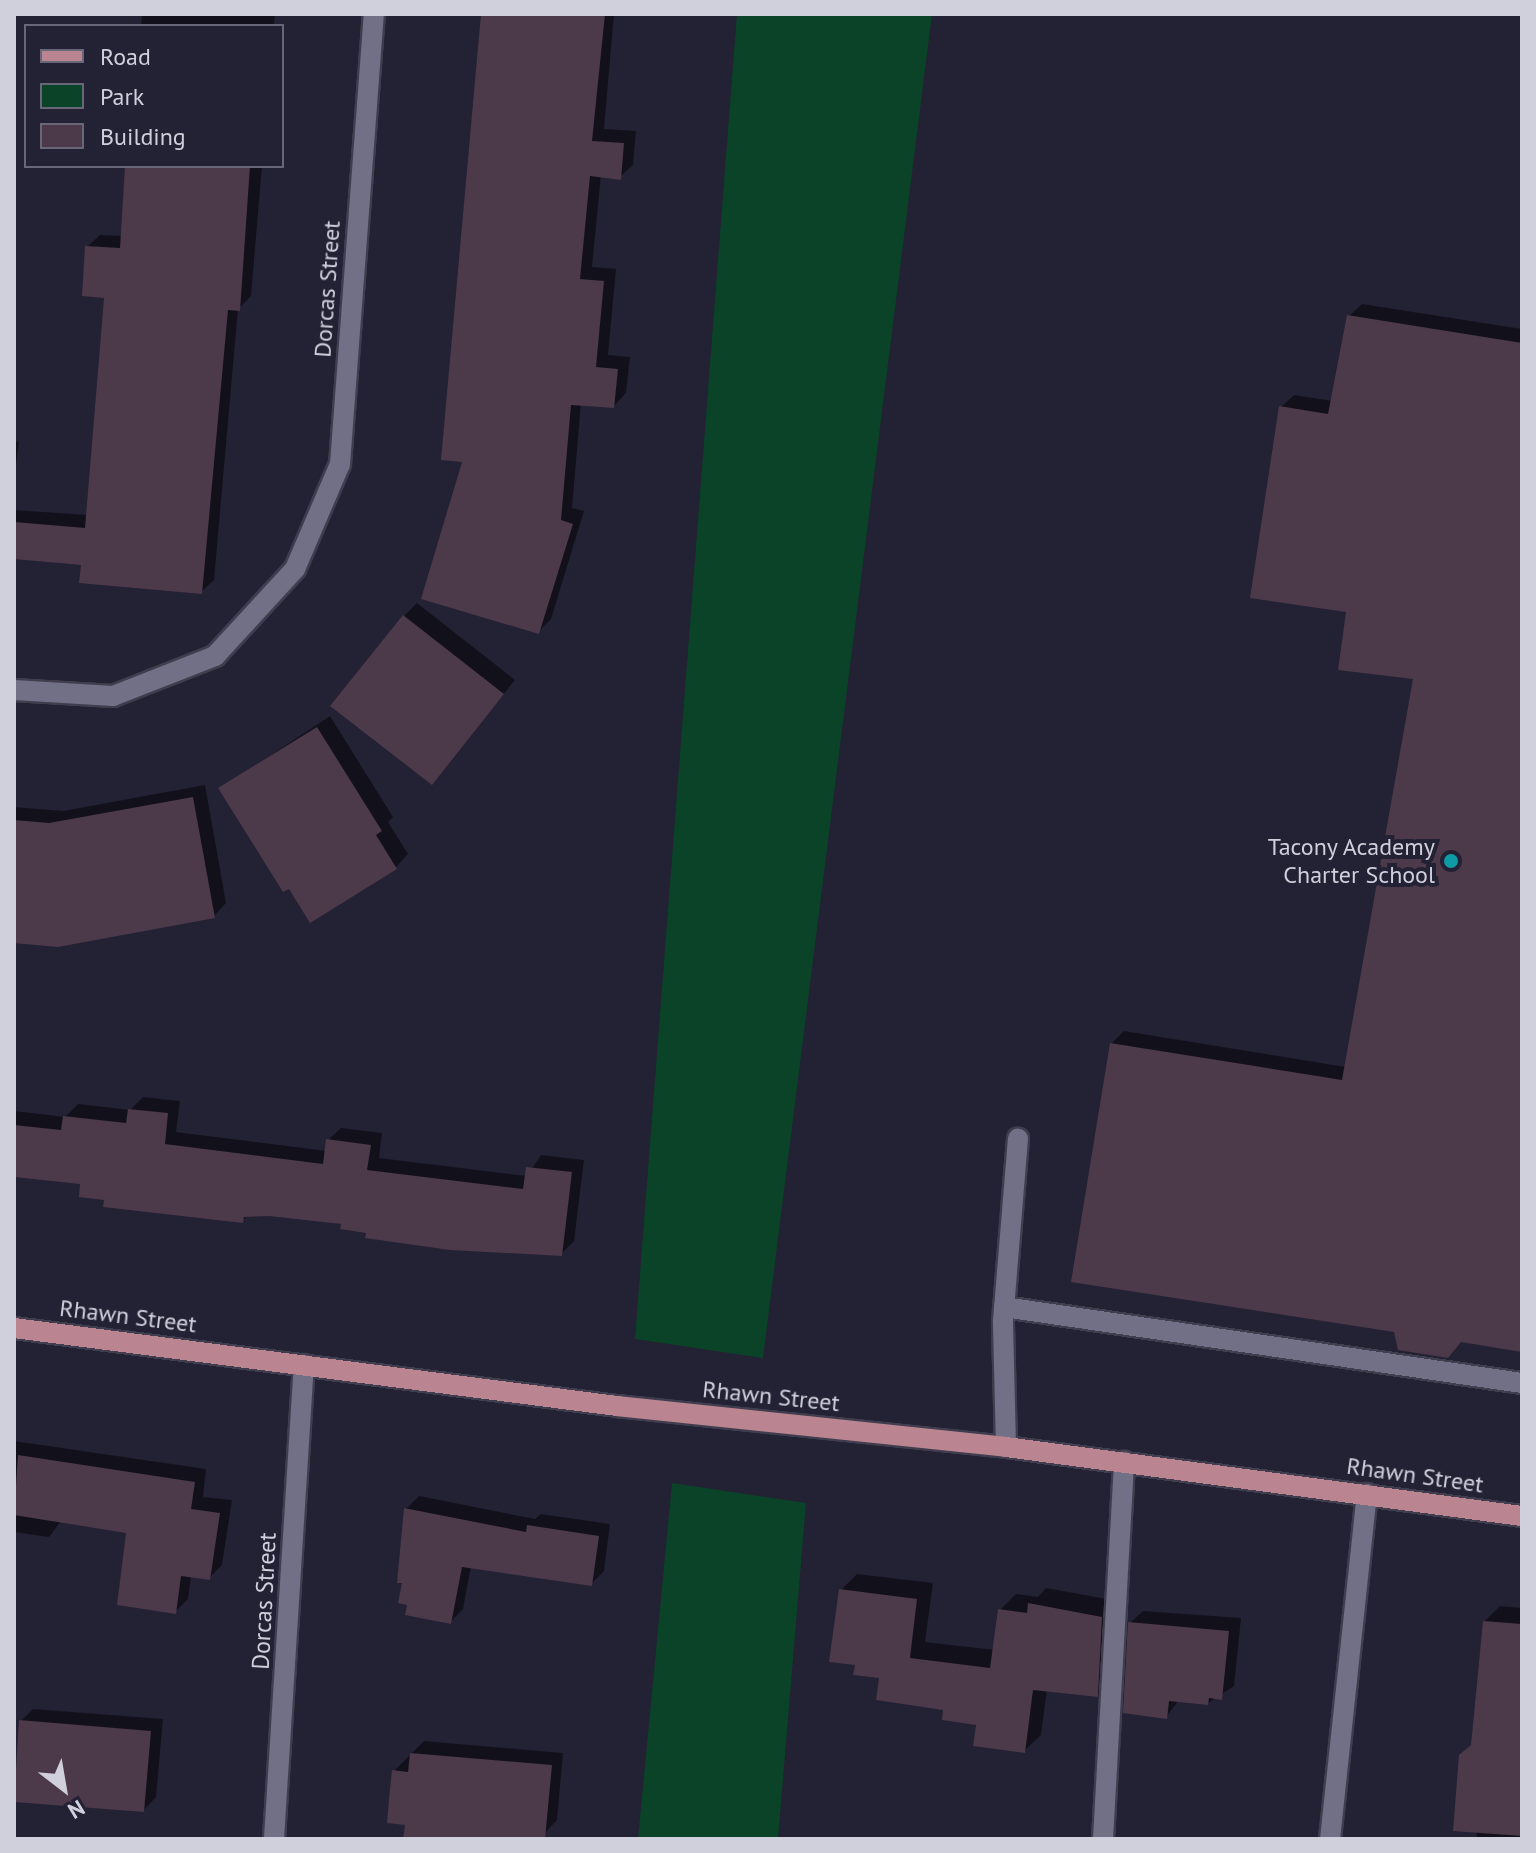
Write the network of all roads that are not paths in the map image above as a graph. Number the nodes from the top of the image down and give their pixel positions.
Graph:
1 (374, 14) edge
2 (14, 690) edge
3 (1018, 1139) dead end
4 (1004, 1307) junction
5 (14, 1328) edge
6 (304, 1365) junction
7 (1522, 1383) edge
8 (1006, 1447) junction
9 (1124, 1462) junction
10 (1367, 1494) junction
11 (1522, 1516) edge
12 (274, 1839) edge
13 (1103, 1839) edge
14 (1330, 1839) edge

1 - 2 street, Dorcas Street
3 - 4 street
4 - 7 street
4 - 8 street
5 - 6 main road, Rhawn Street
6 - 8 main road, Rhawn Street
6 - 12 street, Dorcas Street
8 - 9 main road, Rhawn Street
9 - 10 main road, Rhawn Street
9 - 13 street
10 - 11 main road, Rhawn Street
10 - 14 street

